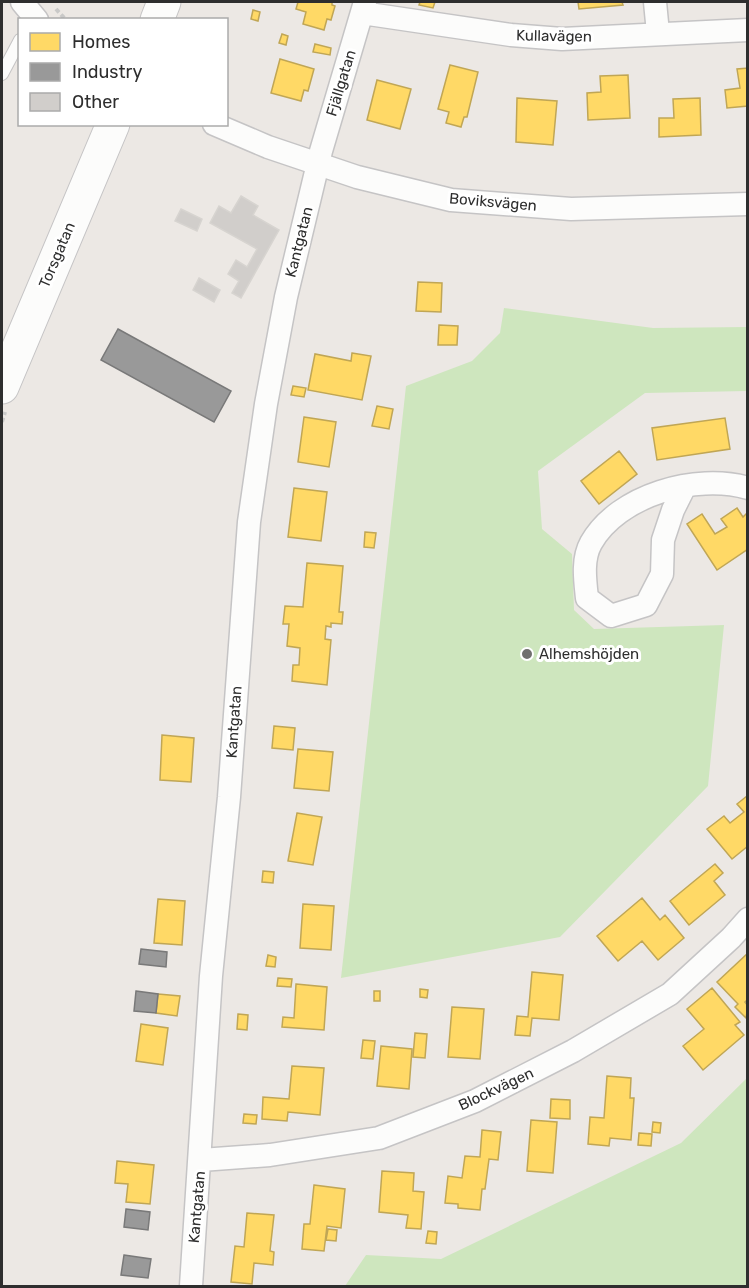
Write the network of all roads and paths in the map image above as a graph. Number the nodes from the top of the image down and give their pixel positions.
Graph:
1 (165, 2) edge
2 (655, 2) edge
3 (364, 7) edge
4 (158, 18) edge
5 (747, 30) edge
6 (658, 33) junction
7 (18, 44) edge
8 (2, 74) edge
9 (112, 126) edge
10 (219, 126) edge
11 (318, 164) junction
12 (747, 204) edge
13 (2, 387) edge
14 (685, 486) junction
15 (747, 488) edge
16 (747, 919) edge
17 (201, 1160) junction
18 (190, 1287) edge

1 - 4 main road
2 - 6 street
3 - 6 street, Kullavägen
3 - 11 street, Fjällgatan
5 - 6 street, Kullavägen
7 - 8 lane
9 - 13 main road, Torsgatan
10 - 11 street, Boviksvägen
11 - 12 street, Boviksvägen
11 - 17 street, Kantgatan
14 - 14 street
14 - 15 street
16 - 17 street, Blockvägen
17 - 18 street, Kantgatan

